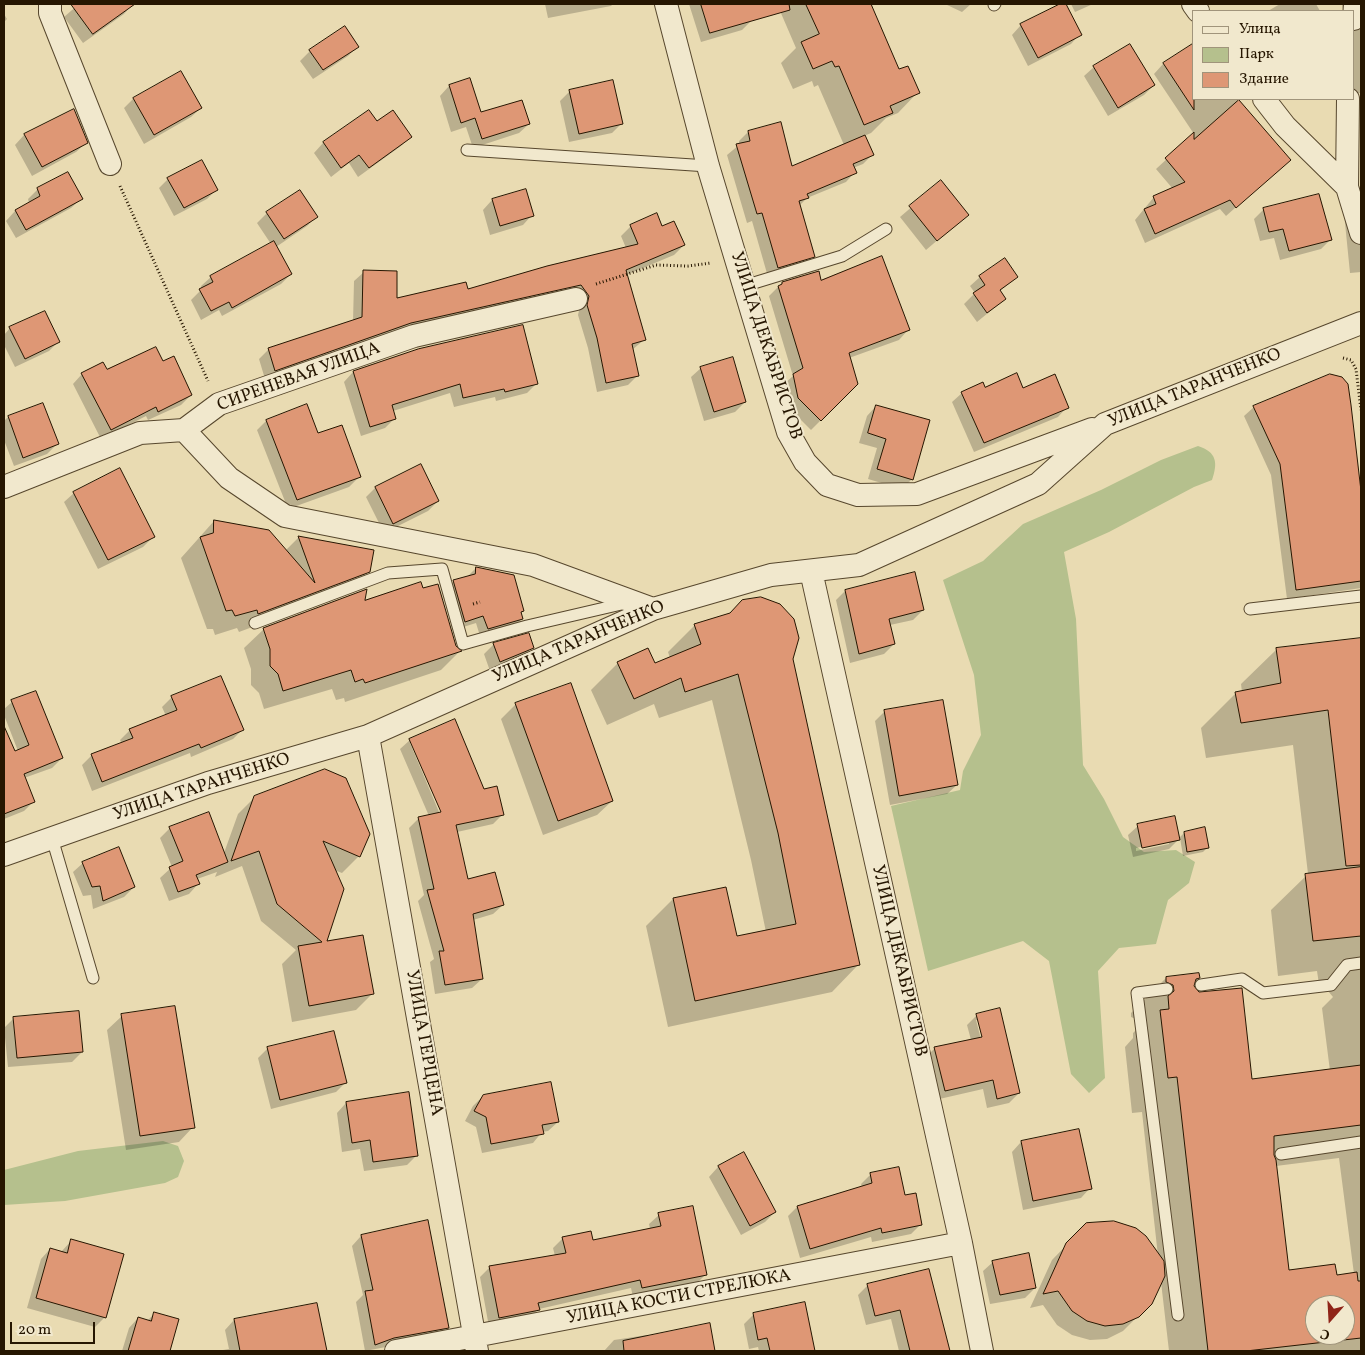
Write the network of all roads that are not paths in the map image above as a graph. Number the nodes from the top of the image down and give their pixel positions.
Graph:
1 (50, 4) edge
2 (666, 4) edge
3 (1265, 100) edge
4 (1348, 100) edge
5 (467, 150) dead end
6 (110, 164) road end
7 (708, 166) junction
8 (1347, 187) junction
9 (886, 229) dead end
10 (1361, 233) edge
11 (744, 286) junction
12 (576, 300) road end
13 (1361, 323) edge
14 (1105, 424) junction
15 (184, 430) junction
16 (4, 487) edge
17 (811, 571) junction
18 (1361, 596) edge
19 (643, 605) junction
20 (1250, 609) dead end
21 (255, 623) dead end
22 (368, 736) junction
23 (52, 838) junction
24 (4, 856) edge
25 (1361, 963) edge
26 (93, 978) dead end
27 (1201, 985) dead end
28 (1167, 988) dead end
29 (1361, 1142) edge
30 (1281, 1154) dead end
31 (961, 1243) junction
32 (1178, 1315) dead end
33 (476, 1344) edge
34 (396, 1351) edge
35 (982, 1351) edge

1 - 6 street
2 - 7 street, УЛИЦА ДЕКАБРИСТОВ
3 - 8 street
4 - 8 street
5 - 7 lane
7 - 11 street, УЛИЦА ДЕКАБРИСТОВ
8 - 10 street
9 - 11 lane
11 - 14 street, УЛИЦА ДЕКАБРИСТОВ
12 - 15 street, СИРЕНЕВАЯ УЛИЦА
13 - 14 street, УЛИЦА ТАРАНЧЕНКО
14 - 17 street, УЛИЦА ТАРАНЧЕНКО
15 - 16 street
15 - 19 street
17 - 19 street, УЛИЦА ТАРАНЧЕНКО
17 - 31 street, УЛИЦА ДЕКАБРИСТОВ
18 - 20 lane
19 - 21 lane
19 - 22 street, УЛИЦА ТАРАНЧЕНКО
22 - 23 street, УЛИЦА ТАРАНЧЕНКО
22 - 33 street, УЛИЦА ГЕРЦЕНА
23 - 24 street, УЛИЦА ТАРАНЧЕНКО
23 - 26 lane
25 - 27 lane
28 - 32 lane
29 - 30 lane
31 - 33 street, УЛИЦА КОСТИ СТРЕЛЮКА
31 - 35 street, УЛИЦА ДЕКАБРИСТОВ
33 - 34 street, УЛИЦА КОСТИ СТРЕЛЮКА

